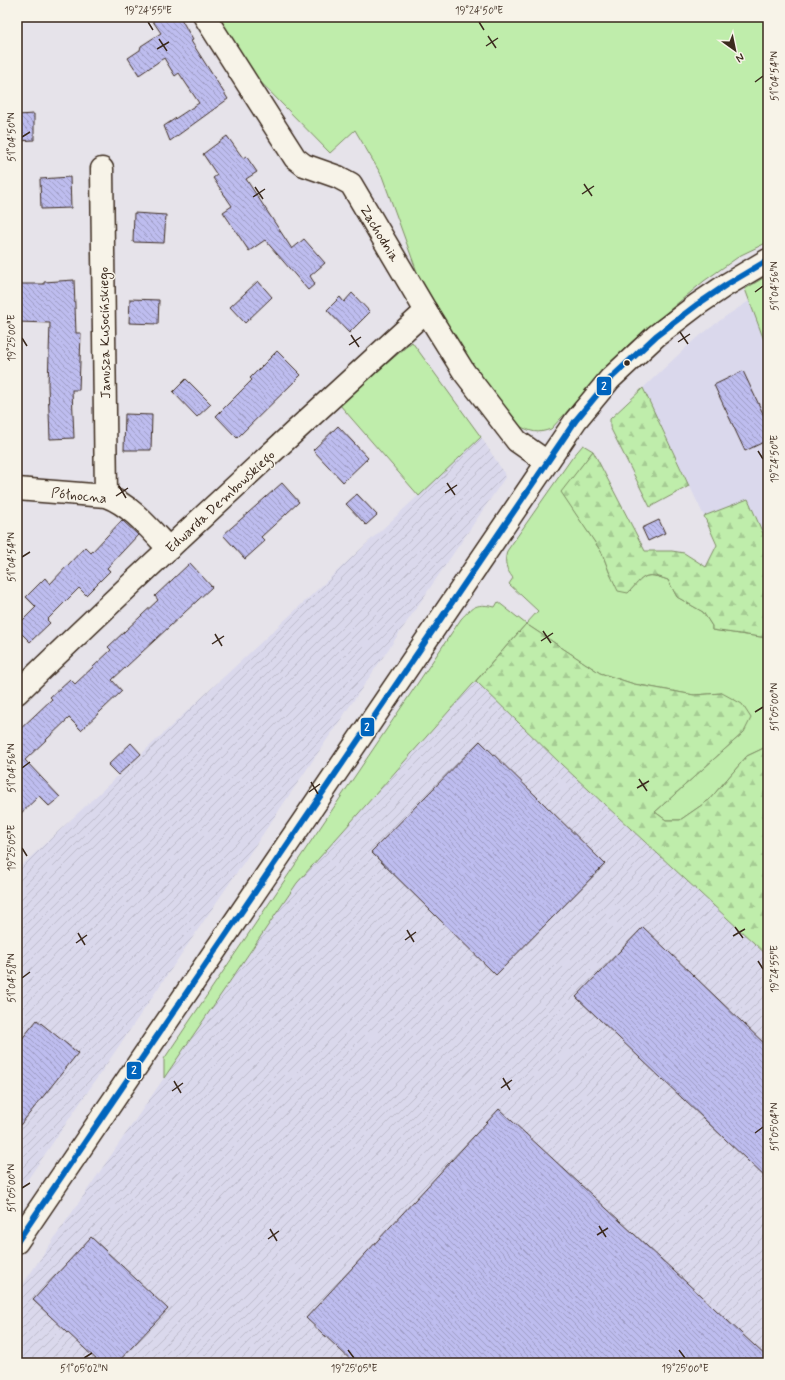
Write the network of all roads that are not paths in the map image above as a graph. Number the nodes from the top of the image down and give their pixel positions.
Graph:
1 (205, 17) edge
2 (102, 169) dead end
3 (768, 260) edge
4 (426, 311) junction
5 (547, 462) junction
6 (17, 489) edge
7 (106, 496) junction
8 (169, 549) junction
9 (17, 693) edge
10 (17, 1242) edge

1 - 4 street, Zachodnia
2 - 7 street, Janusza Kusocińskiego
3 - 5 street
4 - 5 street, Zachodnia
4 - 8 street, Edwarda Dembowskiego
5 - 10 street
6 - 7 street, Północna
7 - 8 street, Północna
8 - 9 street, Edwarda Dembowskiego

